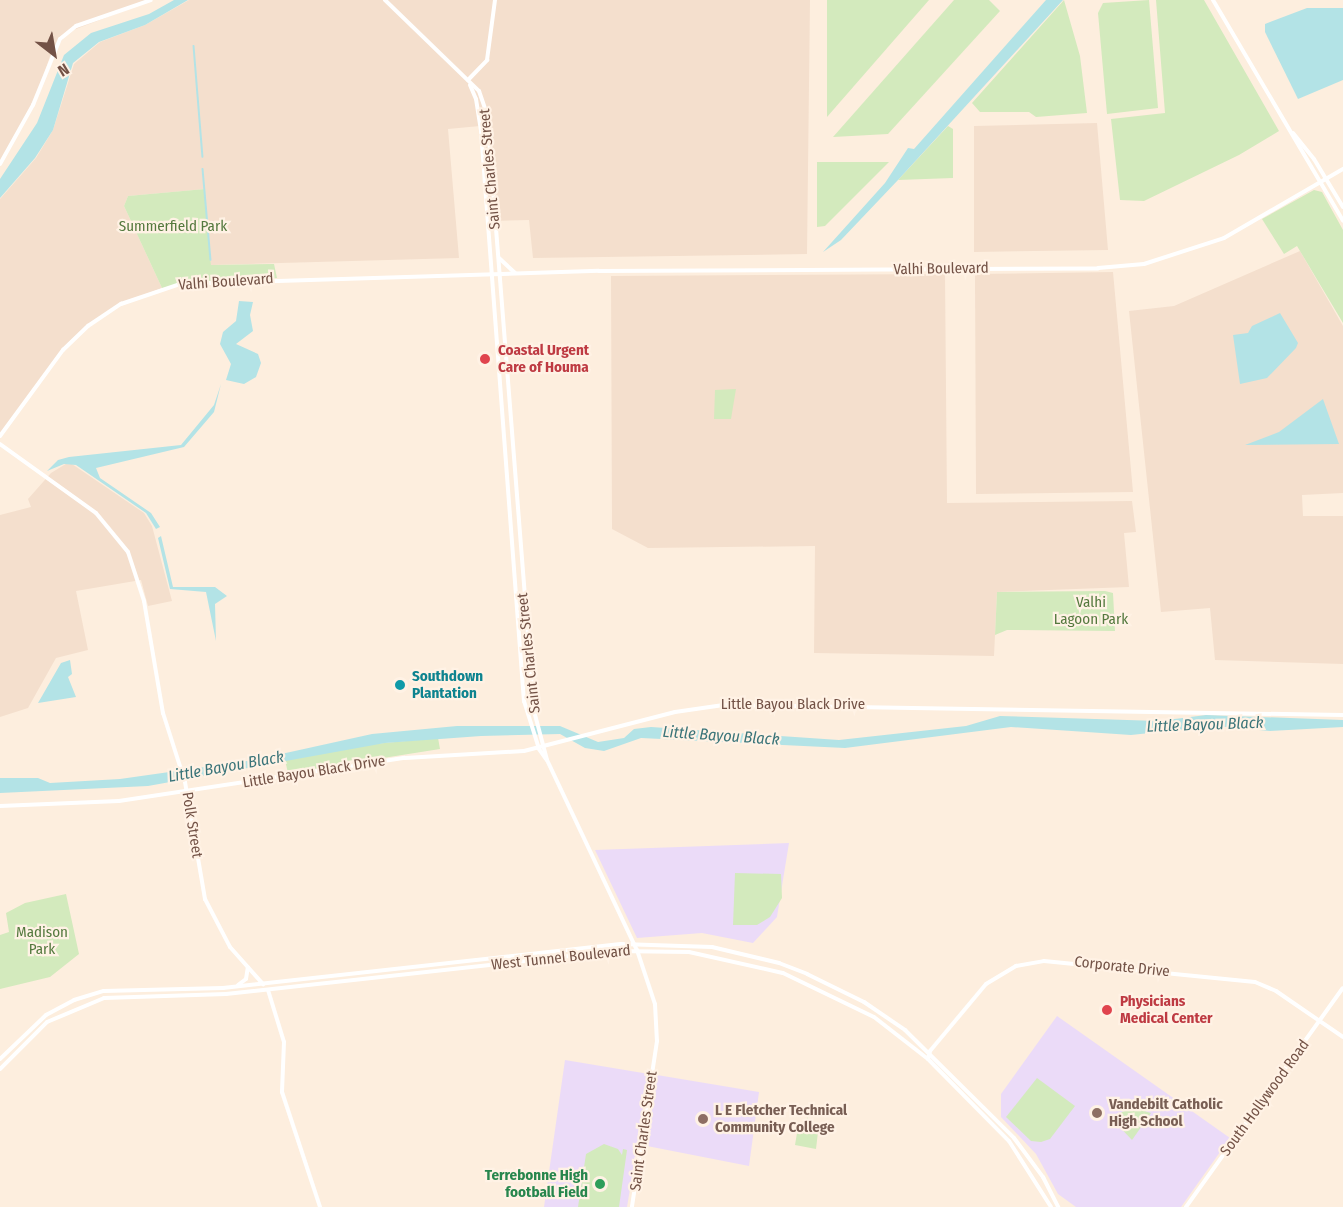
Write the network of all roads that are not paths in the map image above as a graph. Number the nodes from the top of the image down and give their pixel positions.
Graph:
1 (151, 0) edge
2 (385, 0) edge
3 (495, 0) edge
4 (1213, 0) edge
5 (468, 80) junction
6 (1289, 129) junction
7 (0, 164) edge
8 (1343, 169) edge
9 (1326, 178) junction
10 (1320, 182) junction
11 (1343, 207) edge
12 (1343, 221) edge
13 (497, 256) junction
14 (491, 274) junction
15 (499, 274) junction
16 (516, 274) junction
17 (0, 435) edge
18 (0, 444) edge
19 (1343, 716) edge
20 (538, 739) junction
21 (541, 749) junction
22 (187, 792) junction
23 (0, 806) edge
24 (634, 943) junction
25 (637, 950) junction
26 (248, 966) junction
27 (263, 984) junction
28 (236, 986) junction
29 (1343, 988) edge
30 (267, 990) junction
31 (1320, 1021) junction
32 (1343, 1037) edge
33 (930, 1051) junction
34 (0, 1059) edge
35 (928, 1059) junction
36 (0, 1069) edge
37 (964, 1094) junction
38 (977, 1098) junction
39 (321, 1207) edge
40 (632, 1207) edge
41 (1051, 1207) edge
42 (1058, 1207) edge
43 (1186, 1207) edge

1 - 7 street
2 - 5 street, Saint Charles Street
3 - 5 street
4 - 6 street
5 - 13 street, Saint Charles Street
5 - 14 street, Saint Charles Street
6 - 9 street
6 - 10 street
8 - 9 street, Valhi Boulevard
9 - 10 street, Valhi Boulevard
9 - 11 street
10 - 12 street
10 - 16 street, Valhi Boulevard
13 - 15 street, Saint Charles Street
13 - 16 street
14 - 15 street, Valhi Boulevard
14 - 17 street, Valhi Boulevard
14 - 20 street, Saint Charles Street
15 - 16 street, Valhi Boulevard
15 - 20 street, Saint Charles Street
18 - 22 street, Polk Street
19 - 21 street, Little Bayou Black Drive
20 - 21 street, Saint Charles Street
21 - 22 street, Little Bayou Black Drive
21 - 24 street, Saint Charles Street
22 - 23 street, Little Bayou Black Drive
22 - 26 street, Polk Street
24 - 25 street, Saint Charles Street
24 - 27 street, West Tunnel Boulevard
24 - 33 street, West Tunnel Boulevard
25 - 30 street, West Tunnel Boulevard
25 - 35 street, West Tunnel Boulevard
25 - 40 street, Saint Charles Street
26 - 27 street, Polk Street
26 - 28 street
27 - 28 street, West Tunnel Boulevard
27 - 30 street, Polk Street
28 - 34 street, West Tunnel Boulevard
29 - 31 street, South Hollywood Road
30 - 36 street, West Tunnel Boulevard
30 - 39 street, Polk Street
31 - 32 street, Corporate Drive
31 - 33 street, Corporate Drive
31 - 43 street, South Hollywood Road
33 - 35 street, Corporate Drive
33 - 38 street, West Tunnel Boulevard
35 - 37 street, West Tunnel Boulevard
37 - 38 street
37 - 41 street, West Tunnel Boulevard
38 - 42 street, West Tunnel Boulevard

